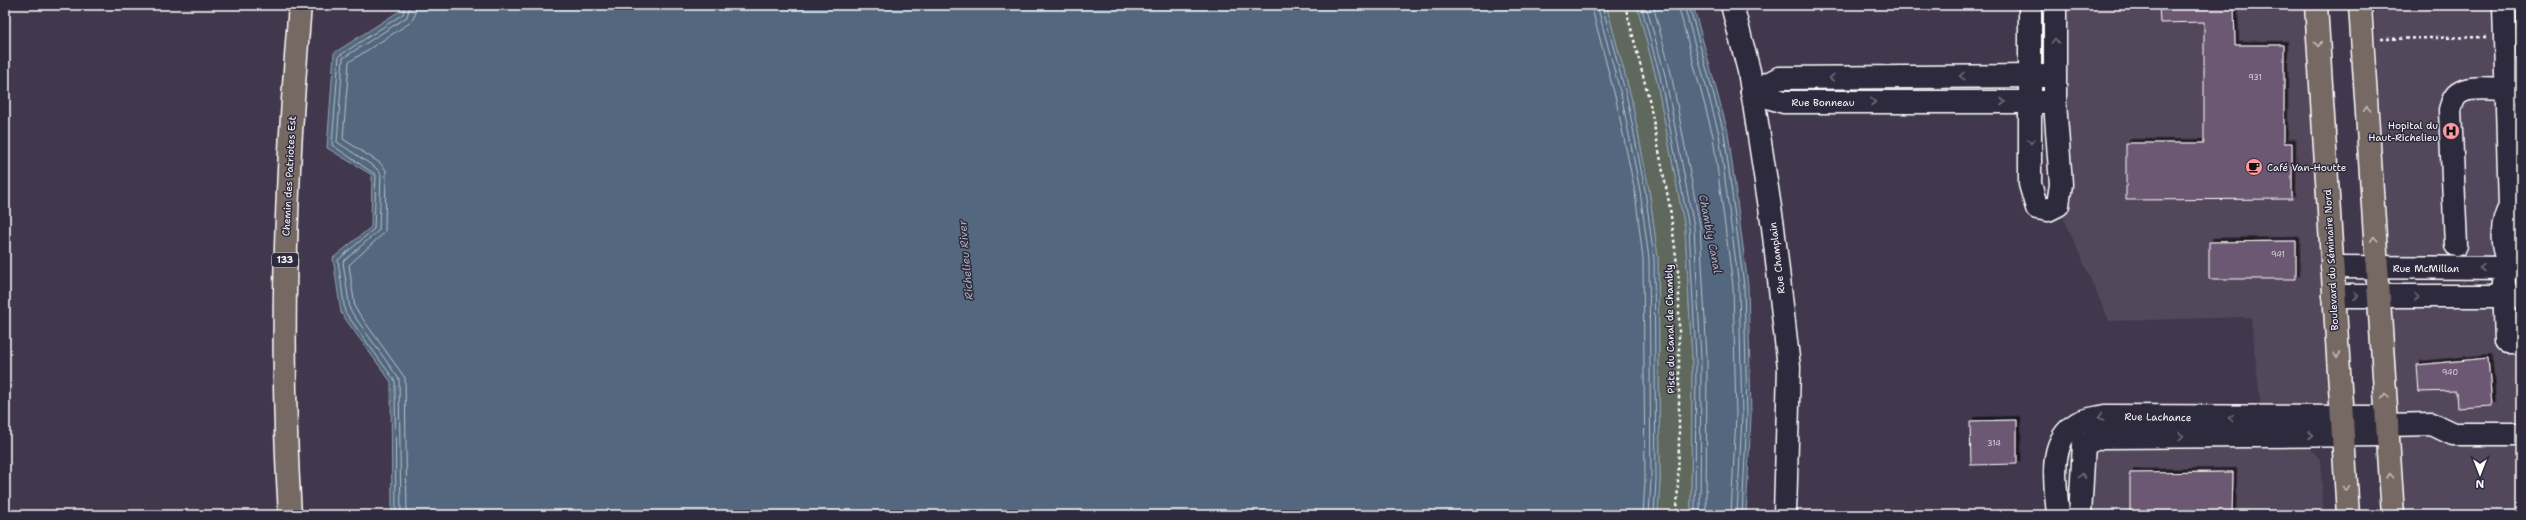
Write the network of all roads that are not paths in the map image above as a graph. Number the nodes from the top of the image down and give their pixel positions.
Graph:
1 (300, 5) edge
2 (1732, 5) edge
3 (2030, 5) edge
4 (2055, 5) edge
5 (2316, 5) edge
6 (2360, 5) edge
7 (2504, 5) edge
8 (2029, 76) junction
9 (2056, 76) junction
10 (2513, 90) edge
11 (1752, 92) junction
12 (2031, 102) junction
13 (2055, 102) junction
14 (2516, 214) edge
15 (2456, 245) dead end
16 (2511, 266) edge
17 (2332, 267) junction
18 (2376, 268) junction
19 (2334, 296) junction
20 (2513, 296) edge
21 (2378, 297) junction
22 (2521, 342) edge
23 (2341, 426) junction
24 (2387, 426) junction
25 (2263, 427) junction
26 (2521, 434) edge
27 (2060, 439) junction
28 (2084, 444) junction
29 (290, 515) edge
30 (1785, 515) edge
31 (2058, 515) edge
32 (2080, 515) edge
33 (2348, 515) edge
34 (2393, 515) edge

1 - 29 main road, Chemin des Patriotes Est / 133
2 - 11 street, Rue Champlain
3 - 8 street
9 -> 4 street
5 -> 17 main road, Boulevard du Séminaire Nord
18 -> 6 main road
7 - 10 street
8 - 9 street
8 -> 11 street
8 - 12 street
9 - 13 street
10 - 14 street
10 - 15 street
11 -> 12 street, Rue Bonneau
11 - 30 street, Rue Champlain
12 - 13 street, Rue Bonneau
12 -> 13 street
14 - 16 street
16 -> 18 street, Rue McMillan
16 - 20 street
17 - 18 street, Rue McMillan
17 - 19 main road, Boulevard du Séminaire Nord
18 - 21 main road
19 -> 21 street
19 -> 23 main road, Boulevard du Séminaire Nord
21 -> 20 street
20 - 22 street
24 -> 21 main road
23 - 24 street, Rue Lachance
23 - 25 street, Rue Lachance
23 -> 33 main road, Boulevard du Séminaire Nord
24 - 26 street, Rue Lachance
34 -> 24 main road
25 -> 27 street, Rue Lachance
28 -> 25 street, Rue Lachance
27 - 28 street
27 - 31 street
32 -> 28 street

